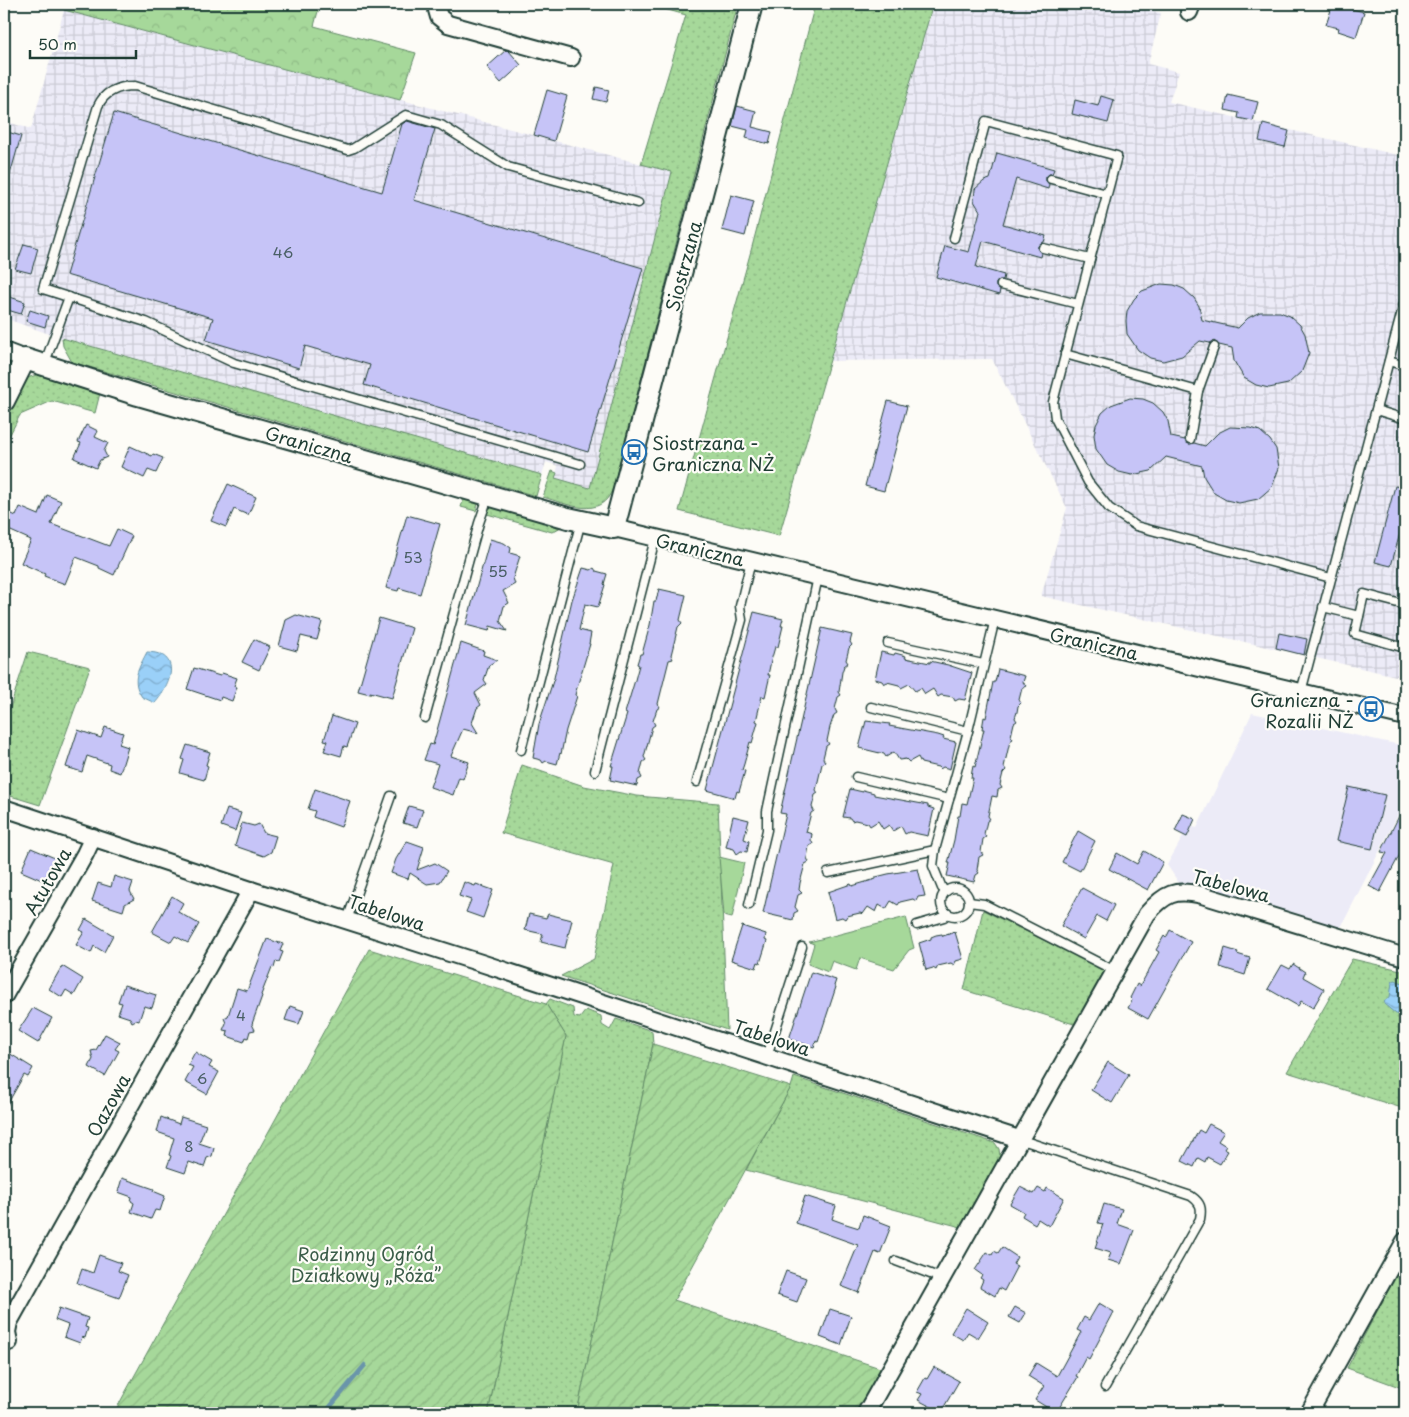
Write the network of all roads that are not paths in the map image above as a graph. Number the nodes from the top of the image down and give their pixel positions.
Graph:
1 (439, 4) edge
2 (752, 4) edge
3 (571, 58) dead end
4 (1051, 179) dead end
5 (1107, 194) junction
6 (638, 203) dead end
7 (954, 238) dead end
8 (1043, 248) dead end
9 (1090, 259) junction
10 (1002, 285) dead end
11 (69, 297) junction
12 (1405, 300) edge
13 (1078, 304) junction
14 (1214, 347) dead end
15 (4, 351) edge
16 (1065, 354) junction
17 (25, 359) junction
18 (1389, 361) junction
19 (44, 365) junction
20 (1405, 366) edge
21 (1198, 391) junction
22 (4, 401) edge
23 (1376, 410) junction
24 (1405, 418) edge
25 (1190, 439) dead end
26 (580, 464) dead end
27 (489, 495) junction
28 (581, 521) junction
29 (614, 528) junction
30 (655, 538) junction
31 (751, 561) junction
32 (818, 577) junction
33 (1331, 578) junction
34 (1405, 605) edge
35 (1323, 607) junction
36 (1359, 616) junction
37 (995, 619) junction
38 (888, 643) dead end
39 (1405, 648) edge
40 (983, 664) junction
41 (1301, 692) junction
42 (871, 707) dead end
43 (1405, 717) edge
44 (424, 718) dead end
45 (968, 731) junction
46 (520, 750) dead end
47 (595, 771) dead end
48 (856, 777) dead end
49 (697, 782) dead end
50 (391, 796) dead end
51 (949, 800) junction
52 (4, 808) edge
53 (93, 837) junction
54 (935, 850) junction
55 (828, 873) dead end
56 (251, 890) junction
57 (946, 891) junction
58 (969, 902) junction
59 (750, 906) dead end
60 (948, 913) junction
61 (347, 920) junction
62 (917, 925) dead end
63 (802, 947) dead end
64 (1405, 957) edge
65 (1115, 971) junction
66 (4, 996) edge
67 (767, 1056) junction
68 (1019, 1139) junction
69 (1405, 1241) edge
70 (896, 1261) dead end
71 (941, 1278) junction
72 (9, 1342) dead end
73 (1105, 1387) dead end
74 (866, 1413) edge
75 (1309, 1413) edge

1 - 3 street
2 - 29 street, Siostrzana
4 - 5 lane
5 - 7 lane
5 - 9 lane
6 - 11 lane
8 - 9 lane
9 - 13 lane
10 - 13 lane
11 - 19 lane
11 - 26 lane
12 - 18 lane
13 - 16 lane
14 - 21 lane
15 - 17 street, Graniczna
16 - 21 lane
16 - 33 lane
17 - 19 street, Graniczna
17 - 22 street
18 - 20 lane
18 - 23 lane
19 - 27 street, Graniczna
21 - 25 lane
23 - 24 lane
23 - 33 lane
27 - 28 street, Graniczna
27 - 44 lane
28 - 29 street, Graniczna
28 - 46 lane
29 - 30 street, Graniczna
30 - 31 street, Graniczna
30 - 47 lane
31 - 32 street, Graniczna
31 - 49 lane
32 - 37 street, Graniczna
32 - 59 lane
33 - 35 lane
34 - 36 lane
35 - 36 lane
35 - 41 lane
36 - 39 lane
37 - 40 lane
37 - 41 street, Graniczna
38 - 40 lane
40 - 45 lane
41 - 43 street, Graniczna
42 - 45 lane
45 - 51 lane
48 - 51 lane
50 - 61 lane
51 - 54 lane
52 - 53 street, Tabelowa
53 - 56 street, Tabelowa
53 - 66 street, Atutowa
54 - 55 lane
54 - 57 lane
56 - 61 street, Tabelowa
56 - 72 street, Oazowa
57 - 58 lane
57 - 60 lane
58 - 60 lane
58 - 65 lane
60 - 62 lane
61 - 67 street, Tabelowa
63 - 67 lane
64 - 65 street, Tabelowa
65 - 68 street, Tabelowa
67 - 68 street, Tabelowa
68 - 71 street
68 - 73 lane
69 - 75 street
70 - 71 lane
71 - 74 street

